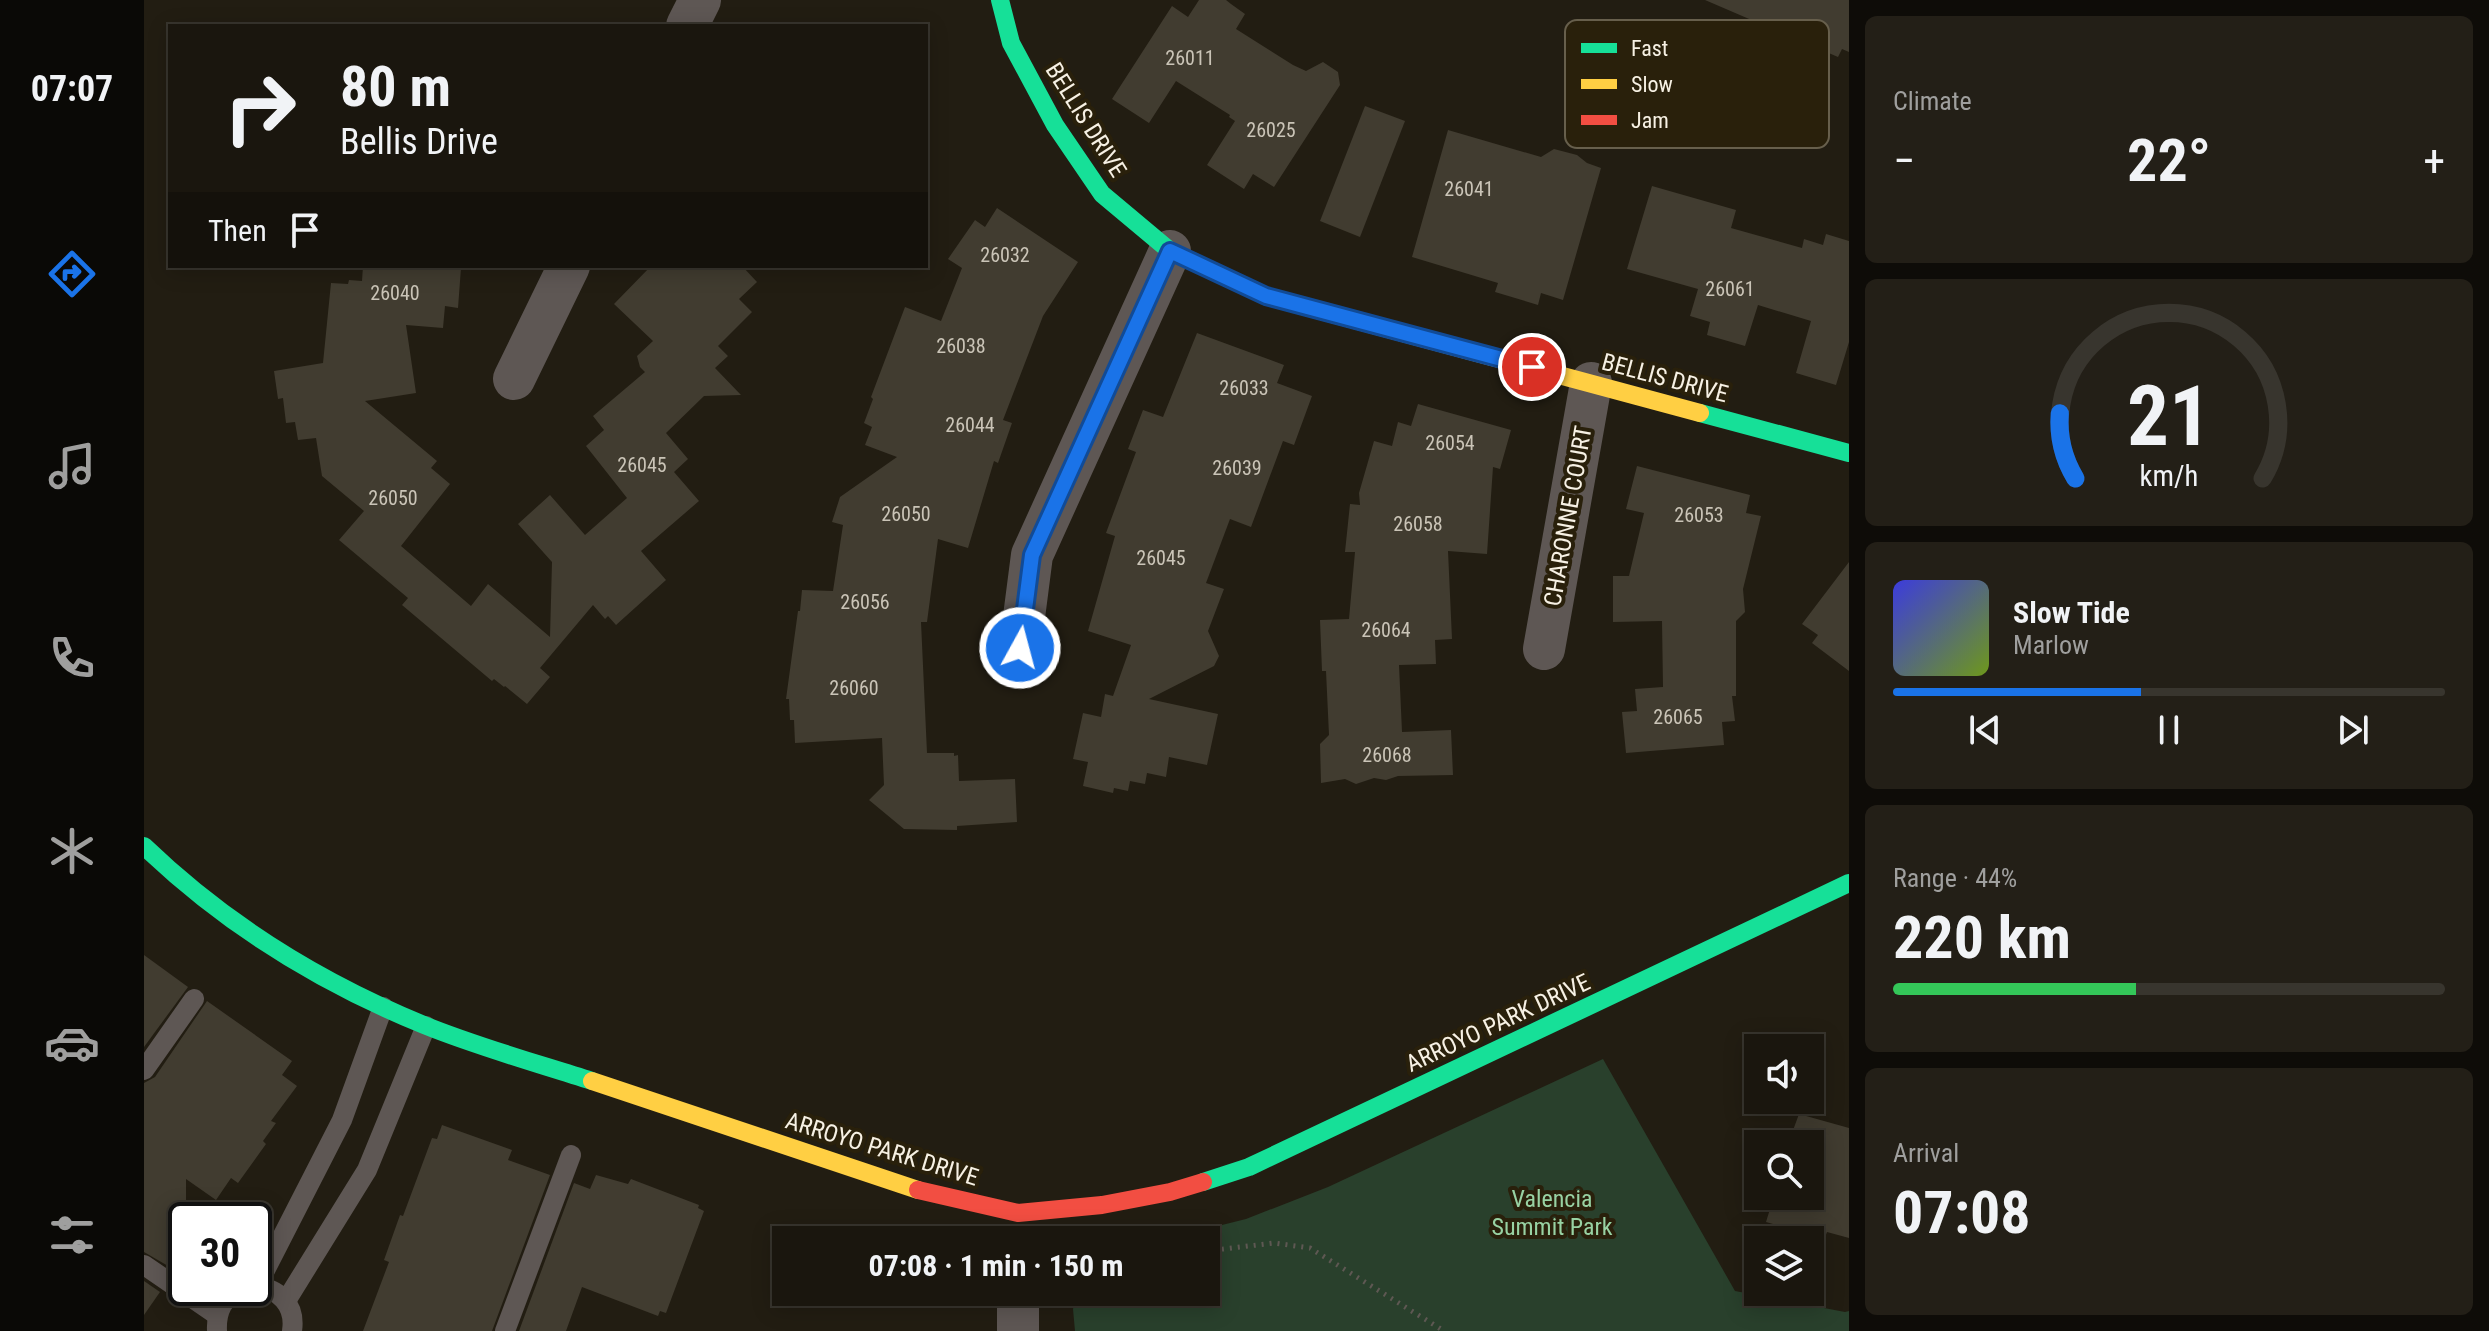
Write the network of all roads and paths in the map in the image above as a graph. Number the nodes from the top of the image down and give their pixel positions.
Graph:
1 (700, 0) edge
2 (1000, 0) edge
3 (688, 24) edge
4 (1170, 251) junction
5 (568, 268) edge
6 (514, 379) dead end
7 (1591, 383) junction
8 (1849, 453) edge
9 (1020, 648) dead end
10 (1544, 649) dead end
11 (144, 846) edge
12 (1849, 883) edge
13 (194, 999) dead end
14 (383, 1007) junction
15 (426, 1026) junction
16 (144, 1070) edge
17 (571, 1155) dead end
18 (1018, 1226) edge
19 (272, 1248) edge
20 (1220, 1249) edge
21 (144, 1265) edge
22 (272, 1291) edge
23 (286, 1301) junction
24 (1018, 1306) edge
25 (217, 1323) edge
26 (292, 1331) edge
27 (505, 1331) edge
28 (1018, 1331) edge
29 (1444, 1331) edge

1 - 3 street
2 - 4 street, BELLIS DRIVE
4 - 7 street, BELLIS DRIVE
4 - 9 street
5 - 6 street
7 - 8 street, BELLIS DRIVE
7 - 10 street, CHARONNE COURT
11 - 14 street, ARROYO PARK DRIVE
12 - 18 street, ARROYO PARK DRIVE
13 - 16 lane
14 - 15 street, ARROYO PARK DRIVE
14 - 19 lane
15 - 18 street, ARROYO PARK DRIVE
15 - 23 lane
17 - 27 lane
20 - 29 path
21 - 25 lane
22 - 23 lane
23 - 26 lane
24 - 28 street

